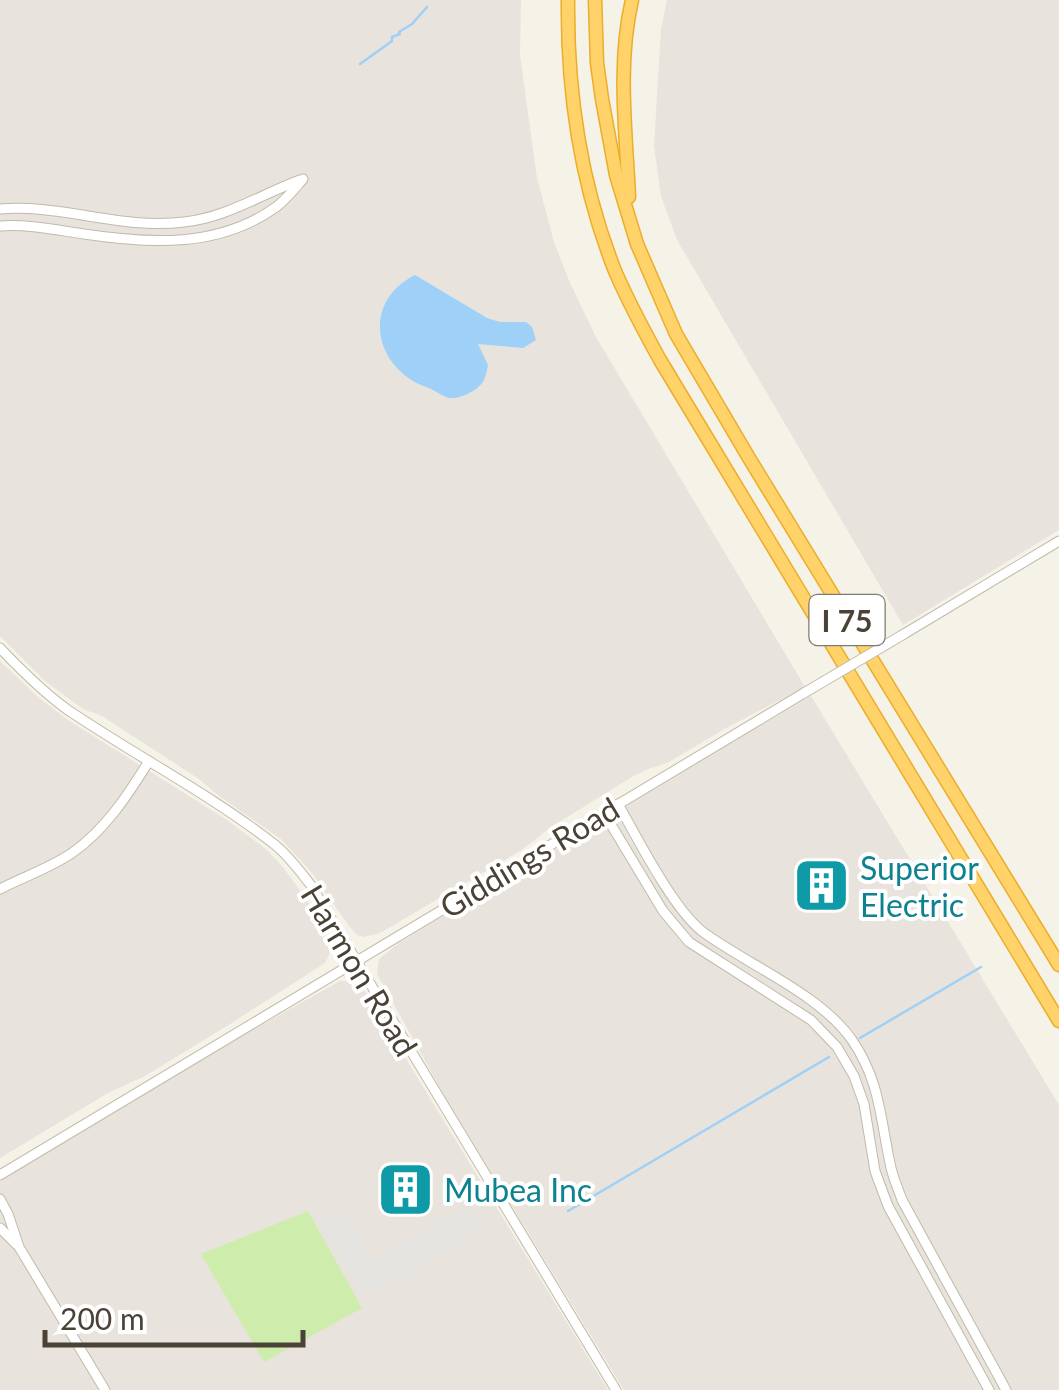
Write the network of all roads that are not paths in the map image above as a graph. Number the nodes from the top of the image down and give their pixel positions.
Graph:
1 (568, 0) edge
2 (595, 0) edge
3 (632, 0) edge
4 (0, 209) edge
5 (630, 220) junction
6 (0, 226) edge
7 (1059, 541) edge
8 (0, 648) edge
9 (149, 761) junction
10 (618, 804) junction
11 (604, 813) junction
12 (0, 890) edge
13 (356, 961) junction
14 (1059, 965) edge
15 (1059, 1021) edge
16 (0, 1175) edge
17 (0, 1199) edge
18 (0, 1228) edge
19 (19, 1247) junction
20 (105, 1390) edge
21 (616, 1390) edge
22 (989, 1390) edge
23 (1006, 1390) edge

1 - 15 highway, I 75
2 - 5 highway, I 75
3 - 5 highway
4 - 6 street
5 - 14 highway, I 75
7 - 10 street, Giddings Road, bridge
8 - 9 street, Harmon Road
9 - 12 street
9 - 13 street, Harmon Road
10 - 11 street, Giddings Road
10 - 23 street
11 - 13 street, Giddings Road
11 - 22 street
13 - 16 street, Giddings Road
13 - 21 street, Harmon Road
17 - 19 street
18 - 19 street
19 - 20 street

